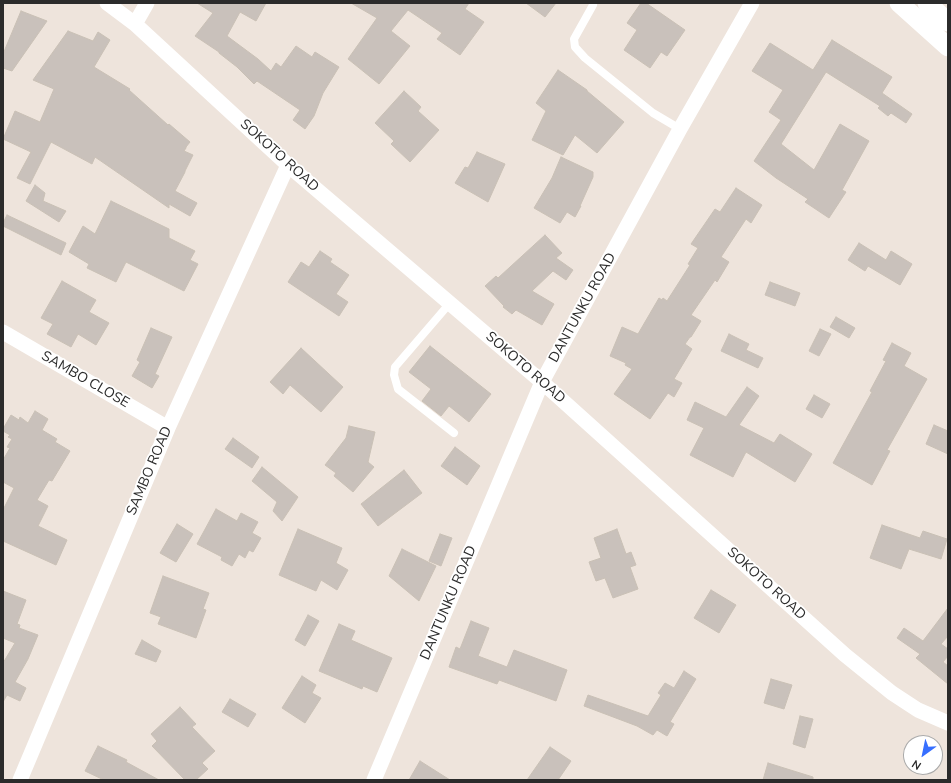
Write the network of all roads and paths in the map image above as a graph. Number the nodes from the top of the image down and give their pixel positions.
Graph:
1 (107, 3) edge
2 (147, 3) edge
3 (752, 3) edge
4 (899, 3) edge
5 (927, 3) edge
6 (593, 5) dead end
7 (948, 22) edge
8 (135, 24) junction
9 (948, 47) edge
10 (680, 129) junction
11 (288, 165) junction
12 (450, 303) junction
13 (3, 332) edge
14 (542, 382) junction
15 (168, 428) junction
16 (454, 433) dead end
17 (948, 723) edge
18 (20, 780) edge
19 (374, 780) edge

1 - 8 street, SOKOTO ROAD
2 - 8 street
3 - 10 street, DANTUNKU ROAD
4 - 9 street
5 - 7 street
6 - 10 lane
8 - 11 street, SOKOTO ROAD
10 - 14 street, DANTUNKU ROAD
11 - 12 street, SOKOTO ROAD
11 - 15 street, SAMBO ROAD
12 - 14 street, SOKOTO ROAD
12 - 16 lane
13 - 15 street, SAMBO CLOSE
14 - 17 street, SOKOTO ROAD
14 - 19 street, DANTUNKU ROAD
15 - 18 street, SAMBO ROAD

